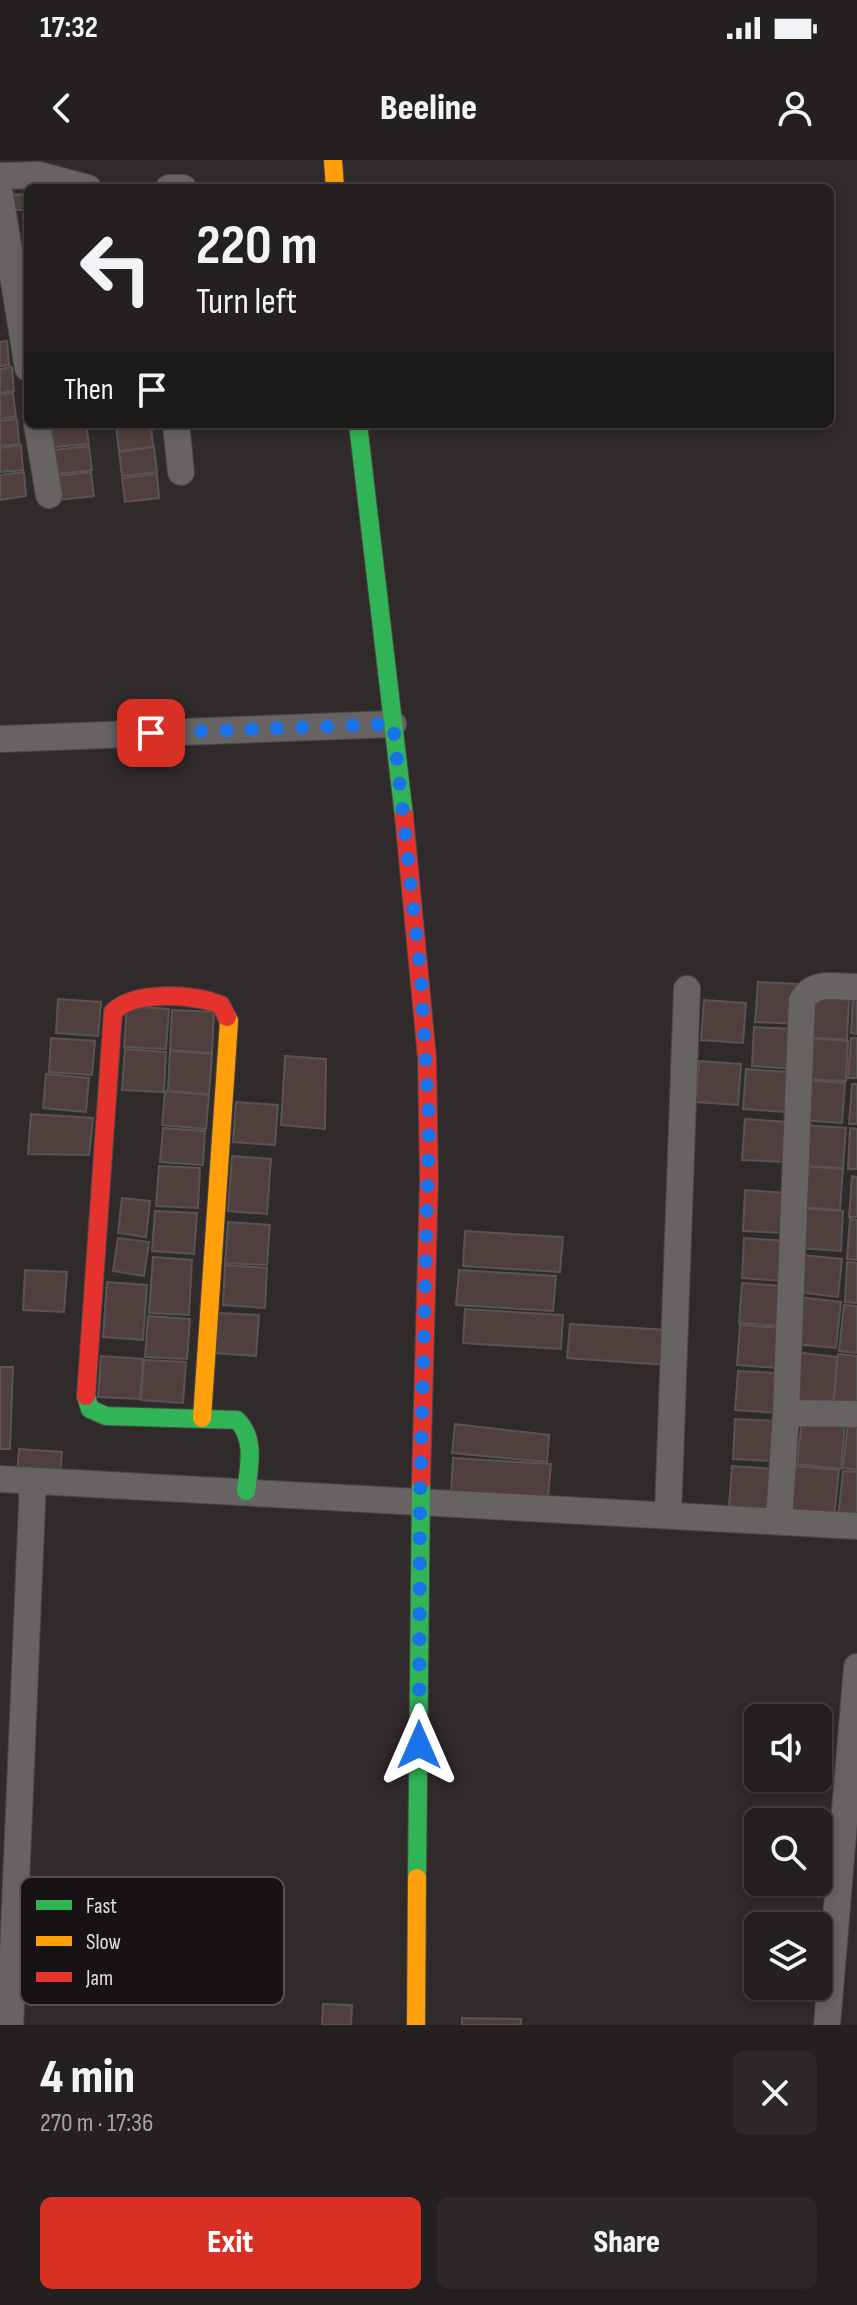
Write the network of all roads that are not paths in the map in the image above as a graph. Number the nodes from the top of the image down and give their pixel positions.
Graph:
1 (333, 160) edge
2 (0, 176) edge
3 (73, 184) edge
4 (335, 184) edge
5 (0, 195) edge
6 (24, 343) edge
7 (38, 428) edge
8 (176, 428) edge
9 (358, 428) edge
10 (181, 472) dead end
11 (49, 495) dead end
12 (393, 724) junction
13 (0, 739) edge
14 (857, 987) edge
15 (687, 989) dead end
16 (786, 1413) junction
17 (857, 1414) edge
18 (202, 1418) junction
19 (0, 1479) edge
20 (33, 1481) junction
21 (246, 1491) junction
22 (420, 1500) junction
23 (668, 1515) junction
24 (779, 1521) junction
25 (857, 1526) edge
26 (857, 1667) edge
27 (10, 2025) edge
28 (416, 2025) edge
29 (827, 2025) edge

1 - 4 main road
2 - 3 street
5 - 6 street
7 - 11 street
8 - 10 street
9 - 12 main road
12 - 13 street
12 - 22 main road
14 - 16 street
15 - 23 street
16 - 17 street
16 - 24 street
18 - 18 main road
18 - 21 main road
19 - 20 street
20 - 21 street
20 - 27 street
21 - 22 street
22 - 23 street
22 - 28 main road
23 - 24 street
24 - 25 street
26 - 29 street

